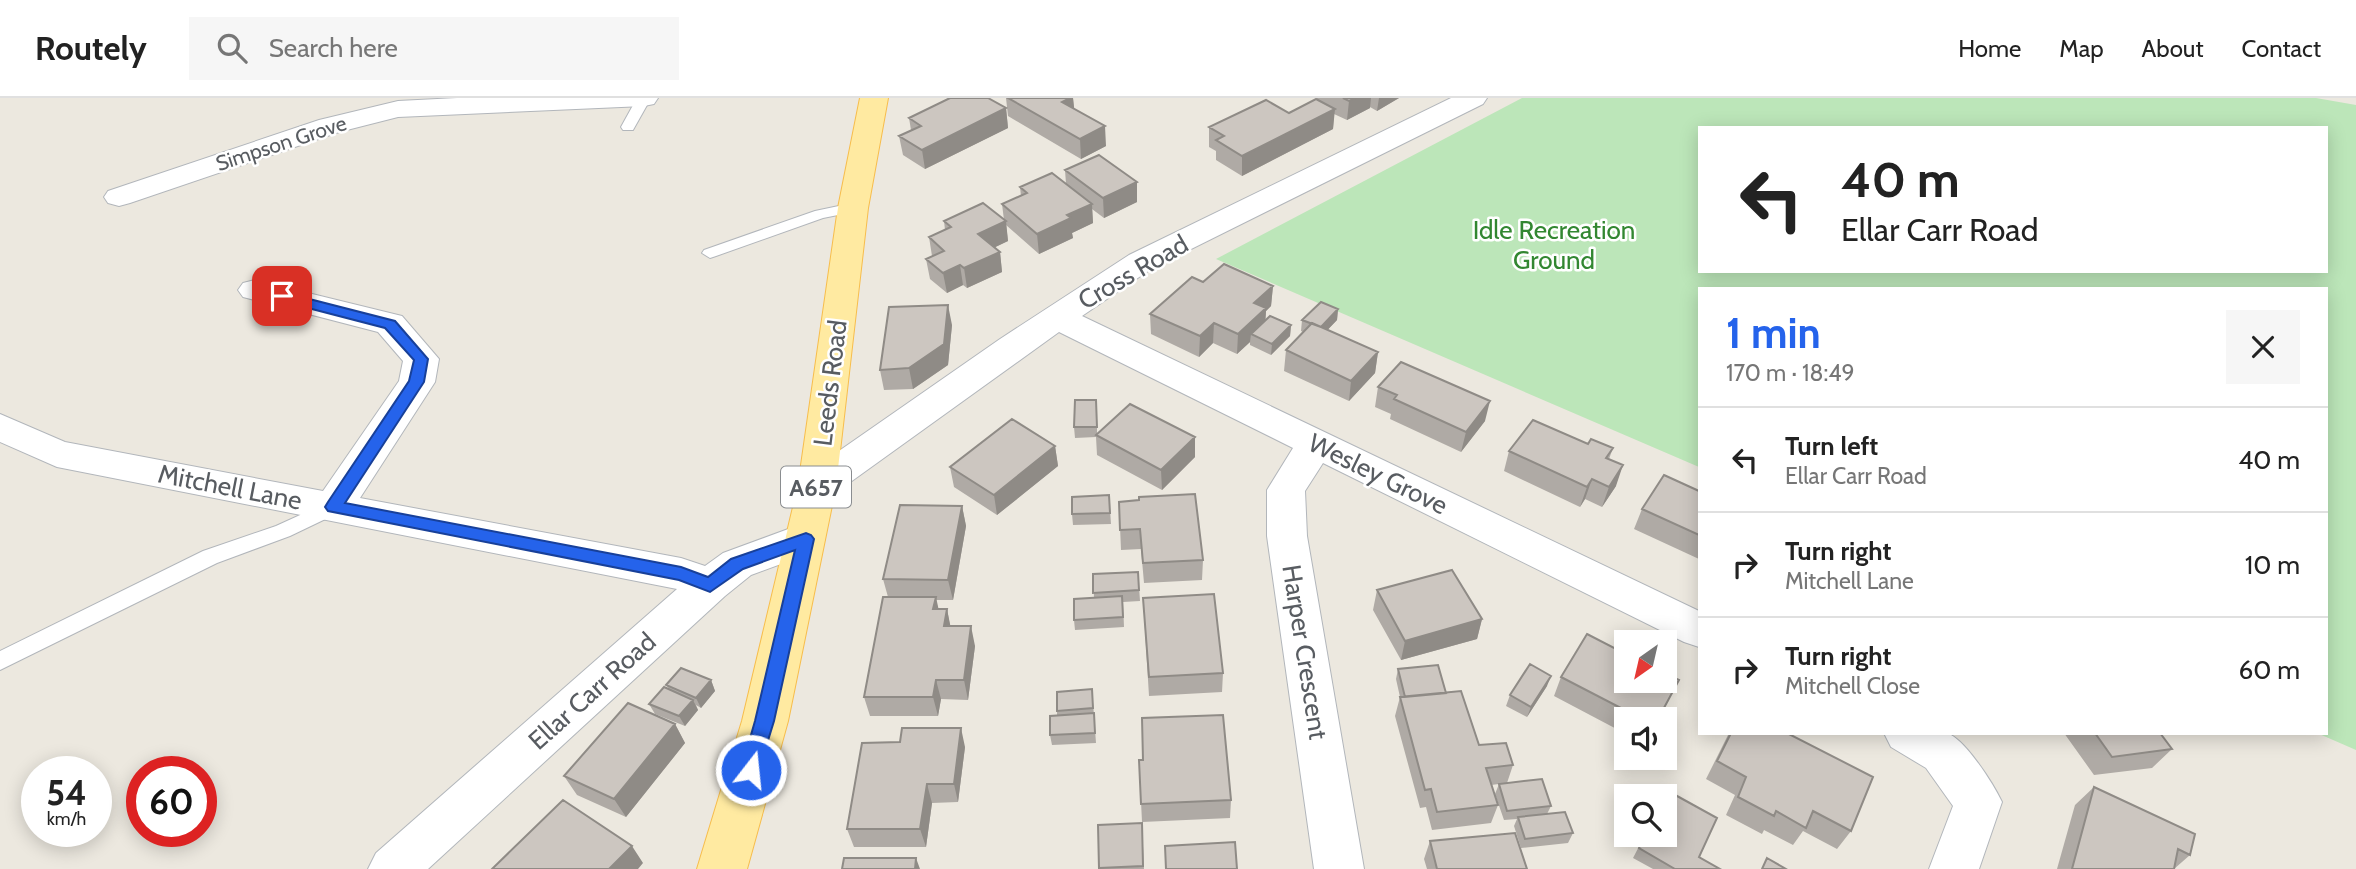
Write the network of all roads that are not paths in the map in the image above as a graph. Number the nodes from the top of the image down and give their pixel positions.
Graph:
1 (644, 98) edge
2 (874, 98) edge
3 (1473, 98) edge
4 (491, 101) edge
5 (628, 127) dead end
6 (119, 197) dead end
7 (853, 208) junction
8 (710, 253) dead end
9 (255, 290) dead end
10 (1057, 317) junction
11 (0, 427) edge
12 (1316, 443) junction
13 (817, 486) junction
14 (334, 507) junction
15 (806, 539) junction
16 (710, 585) junction
17 (1698, 630) edge
18 (0, 661) edge
19 (1910, 735) edge
20 (393, 869) edge
21 (722, 869) edge
22 (1339, 869) edge
23 (1954, 869) edge

1 - 4 street, Simpson Grove
1 - 5 lane
2 - 7 main road, Leeds Road / A657
3 - 10 street, Cross Road
4 - 6 street, Simpson Grove
7 - 8 lane
7 - 13 main road, Leeds Road / A657
9 - 14 street
10 - 12 street, Wesley Grove
10 - 13 street, Cross Road
11 - 14 street, Mitchell Lane
12 - 17 street, Wesley Grove
12 - 22 street, Harper Crescent
13 - 15 main road, Leeds Road / A657
14 - 16 street, Mitchell Lane
14 - 18 lane
15 - 16 street, Ellar Carr Road
15 - 21 main road, Leeds Road / A657
16 - 20 street, Ellar Carr Road
19 - 23 street

